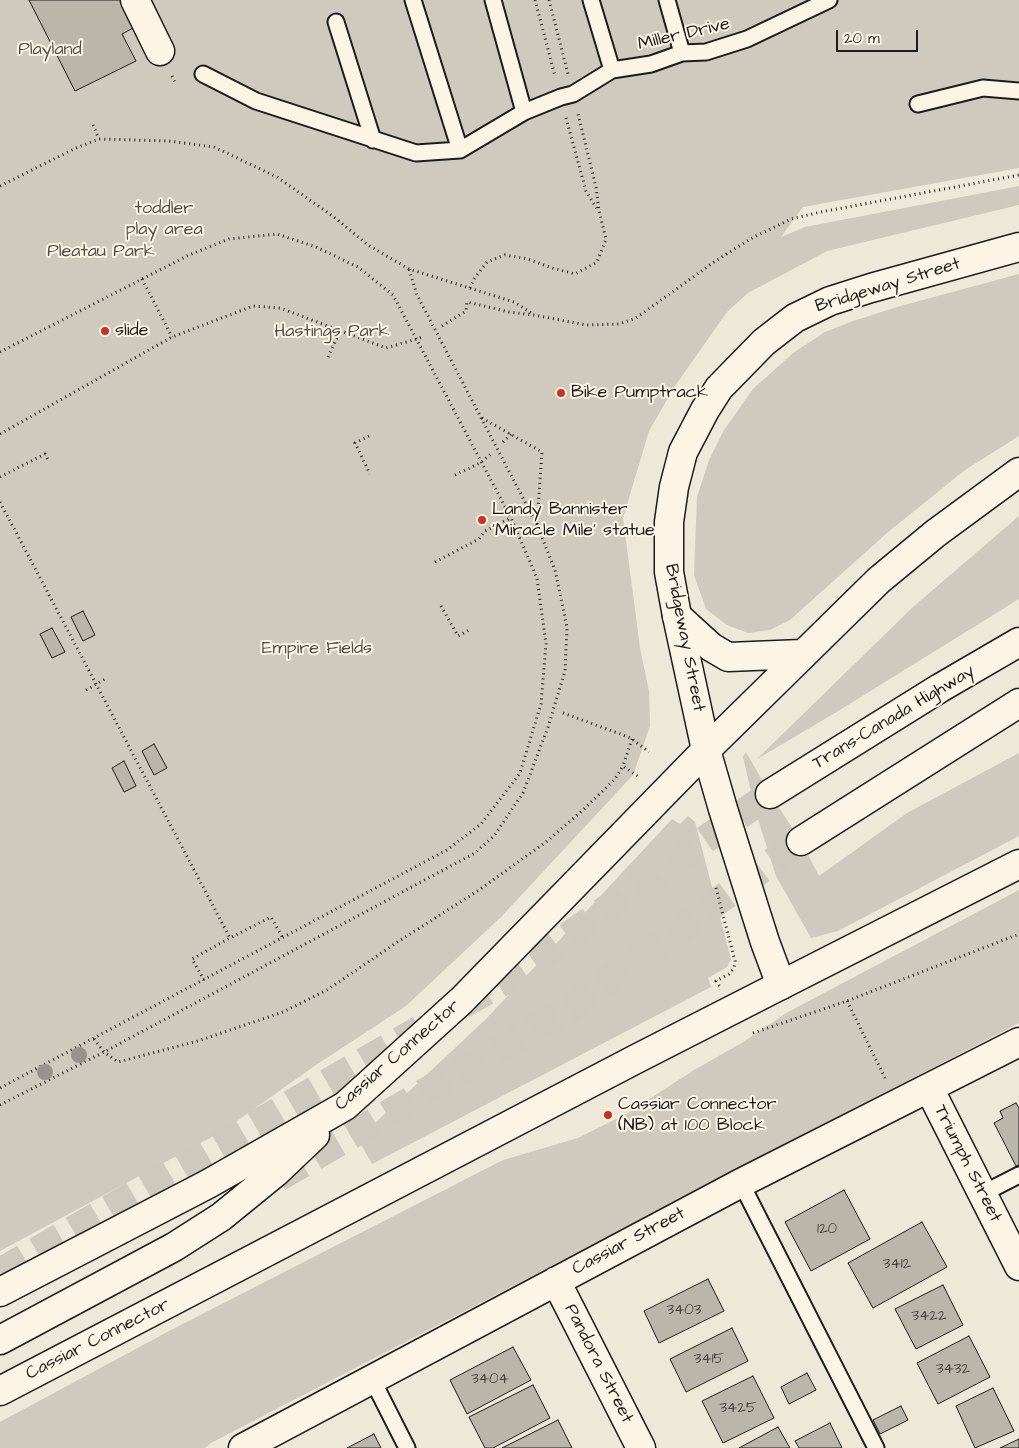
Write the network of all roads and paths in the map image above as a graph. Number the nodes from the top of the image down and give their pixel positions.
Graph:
1 (135, 0) edge
2 (413, 0) edge
3 (492, 0) edge
4 (591, 0) edge
5 (667, 0) edge
6 (829, 0) edge
7 (336, 22) dead end
8 (160, 50) dead end
9 (682, 53) junction
10 (612, 70) junction
11 (203, 74) dead end
12 (1019, 91) edge
13 (918, 104) dead end
14 (524, 112) junction
15 (93, 125) dead end
16 (99, 138) junction
17 (373, 140) junction
18 (460, 150) junction
19 (1019, 175) edge
20 (0, 186) edge
21 (599, 211) dead end
22 (1019, 247) edge
23 (409, 269) junction
24 (142, 279) junction
25 (470, 288) junction
26 (534, 315) junction
27 (442, 326) dead end
28 (340, 332) junction
29 (172, 336) junction
30 (424, 336) dead end
31 (417, 339) junction
32 (0, 352) edge
33 (328, 358) dead end
34 (480, 417) junction
35 (512, 433) junction
36 (0, 434) edge
37 (369, 436) dead end
38 (503, 442) dead end
39 (492, 453) dead end
40 (48, 460) dead end
41 (480, 463) junction
42 (1019, 472) edge
43 (370, 474) dead end
44 (455, 475) dead end
45 (0, 477) edge
46 (0, 502) edge
47 (511, 518) junction
48 (537, 525) junction
49 (435, 562) dead end
50 (441, 606) dead end
51 (677, 616) junction
52 (471, 629) dead end
53 (1019, 642) edge
54 (802, 654) junction
55 (105, 679) dead end
56 (96, 684) junction
57 (86, 690) dead end
58 (1019, 704) edge
59 (563, 713) dead end
60 (1019, 713) edge
61 (969, 735) junction
62 (632, 739) junction
63 (706, 750) junction
64 (649, 752) dead end
65 (623, 766) junction
66 (636, 775) dead end
67 (770, 794) tunnel mouth
68 (801, 840) tunnel mouth
69 (1019, 864) edge
70 (715, 884) dead end
71 (1019, 934) edge
72 (230, 938) junction
73 (283, 938) junction
74 (204, 980) junction
75 (781, 985) junction
76 (719, 986) dead end
77 (847, 1001) junction
78 (744, 1036) dead end
79 (94, 1039) junction
80 (1019, 1042) edge
81 (104, 1052) junction
82 (886, 1079) dead end
83 (0, 1088) edge
84 (929, 1088) junction
85 (0, 1105) edge
86 (345, 1106) junction
87 (1019, 1175) edge
88 (741, 1182) junction
89 (982, 1194) junction
90 (1019, 1266) edge
91 (556, 1281) junction
92 (0, 1292) edge
93 (0, 1340) edge
94 (372, 1379) junction
95 (0, 1391) edge
96 (243, 1448) edge
97 (407, 1448) edge
98 (641, 1448) edge
99 (876, 1448) edge

1 - 8 main road
2 - 18 lane
3 - 14 lane
4 - 10 lane
5 - 9 lane
6 - 9 lane, Miller Drive
7 - 17 lane
9 - 10 lane, Miller Drive
10 - 14 lane
11 - 17 lane
12 - 13 lane
14 - 18 lane
15 - 16 path
16 - 20 path
16 - 23 path
17 - 18 lane
19 - 26 path
21 - 25 path
22 - 51 main road, Bridgeway Street
23 - 25 path
23 - 34 path
24 - 29 path
24 - 31 path
24 - 32 path
25 - 26 path
26 - 27 path
28 - 29 path
28 - 31 path
28 - 33 path
29 - 36 path
30 - 31 path
31 - 41 path
34 - 35 path
34 - 48 path
35 - 38 path
35 - 48 path
37 - 43 path
39 - 41 path
40 - 45 path
41 - 44 path
41 - 47 path
42 - 54 main road, Cassiar Connector
46 - 56 path
47 - 49 path
47 - 73 path
48 - 81 path
50 - 52 path
51 - 54 main road
51 - 63 main road, Bridgeway Street
53 - 67 main road, Trans-Canada Highway
54 - 63 main road, Cassiar Connector
55 - 56 path
56 - 57 path
56 - 72 path
58 - 61 main road
59 - 62 path
60 - 61 main road
61 - 68 main road
62 - 64 path
62 - 65 path
63 - 75 main road, Bridgeway Street
63 - 86 main road, Cassiar Connector
65 - 66 path
65 - 81 path
69 - 75 main road, Cassiar Connector
70 - 76 path
71 - 77 path
72 - 73 path
72 - 74 path
73 - 74 path
74 - 79 path
75 - 95 main road, Cassiar Connector
77 - 78 path
77 - 82 path
79 - 81 path
79 - 83 path
80 - 84 main road, Cassiar Street
81 - 85 path
84 - 88 main road, Cassiar Street
84 - 89 main road, Triumph Street
86 - 92 main road, Cassiar Connector
86 - 93 main road
87 - 89 lane
88 - 91 main road, Cassiar Street
88 - 99 lane
89 - 90 main road, Triumph Street
91 - 94 main road, Cassiar Street
91 - 98 main road, Pandora Street
94 - 96 main road, Cassiar Street
94 - 97 lane

